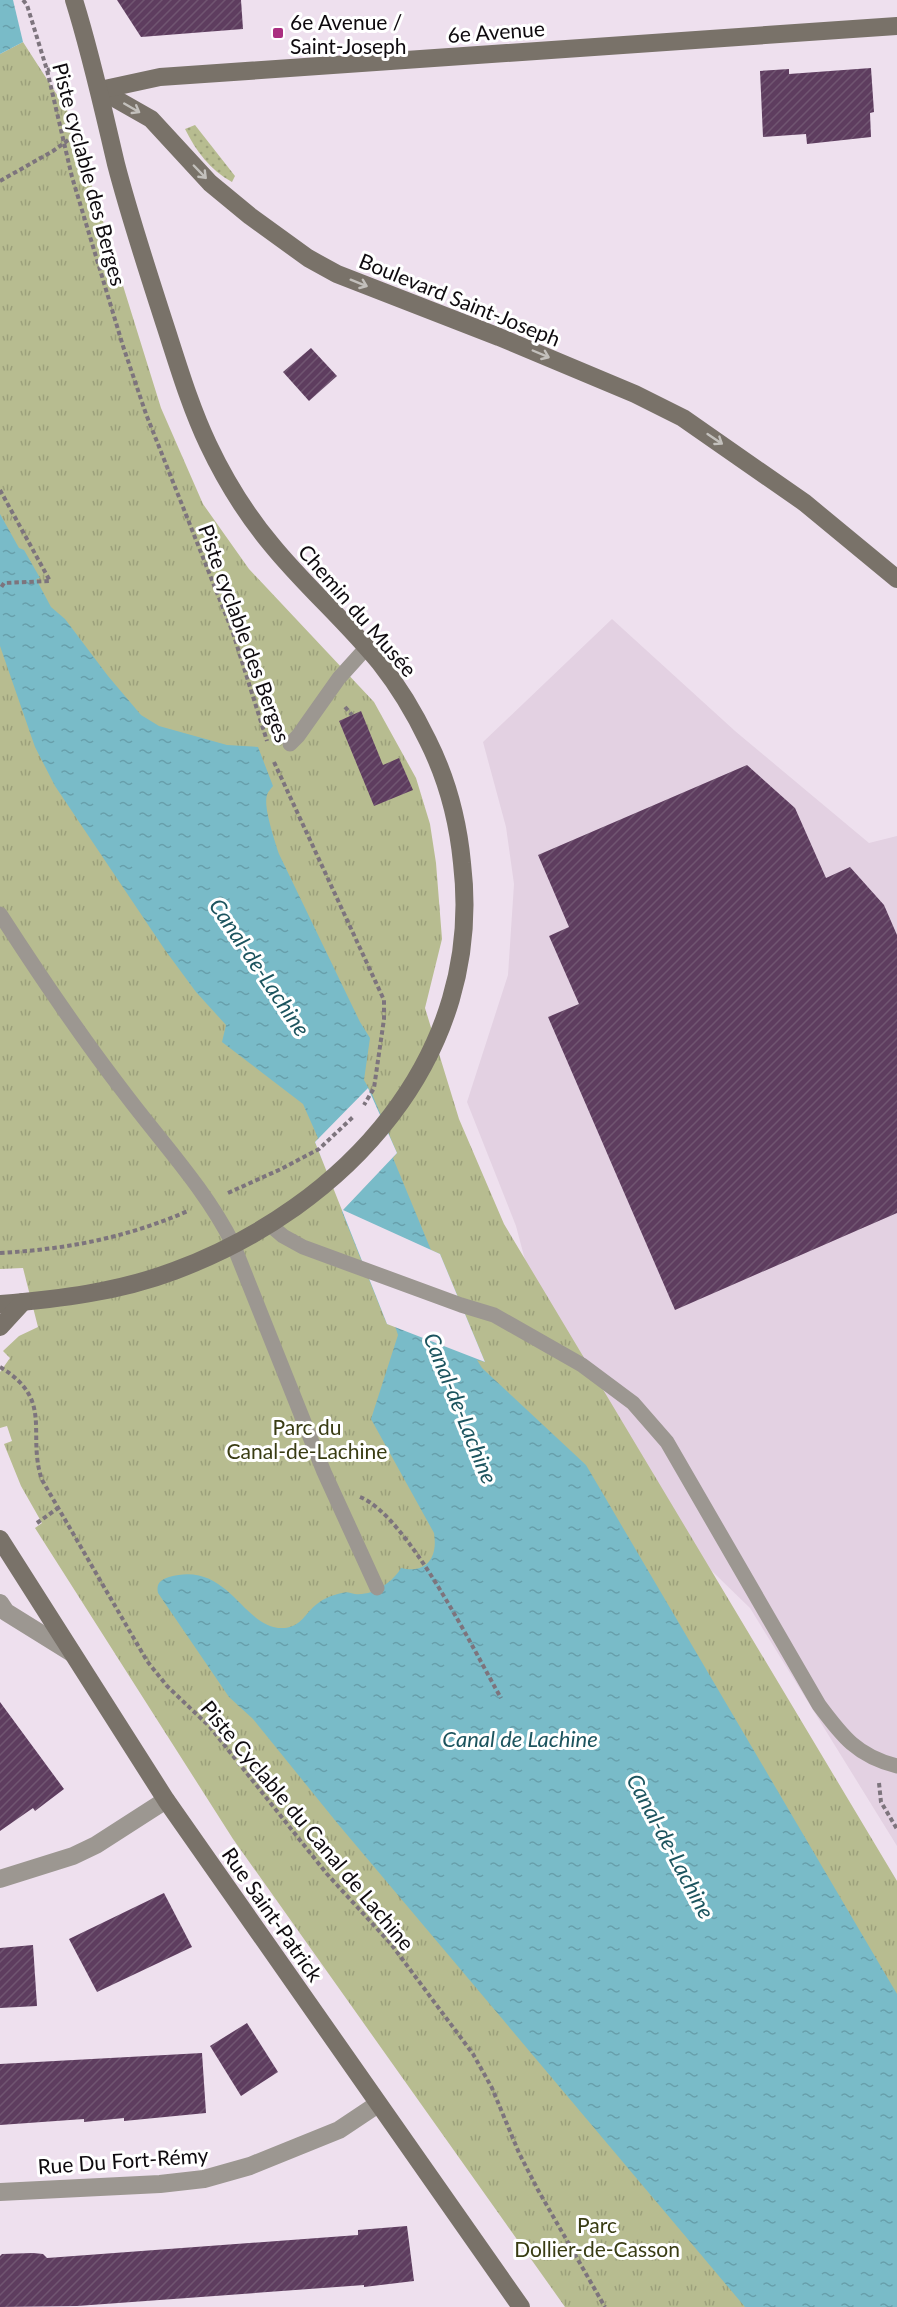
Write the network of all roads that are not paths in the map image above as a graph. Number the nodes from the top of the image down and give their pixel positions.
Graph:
1 (74, 0) edge
2 (897, 26) edge
3 (100, 90) junction
4 (897, 579) edge
5 (367, 647) junction
6 (290, 744) dead end
7 (0, 914) edge
8 (269, 1224) junction
9 (233, 1244) junction
10 (23, 1302) junction
11 (0, 1304) edge
12 (0, 1327) edge
13 (0, 1539) edge
14 (377, 1588) dead end
15 (0, 1603) edge
16 (72, 1653) junction
17 (897, 1766) edge
18 (166, 1800) junction
19 (0, 1879) edge
20 (378, 2104) junction
21 (0, 2192) edge
22 (521, 2307) edge

1 - 3 street
2 - 3 street, 6e Avenue
3 -> 4 street, Boulevard Saint-Joseph
3 - 5 street, Chemin du Musée
5 - 6 lane
5 - 8 street, Chemin du Musée
7 - 9 lane
8 - 9 street, Chemin du Musée
8 - 17 lane
9 - 10 street, Chemin du Musée
9 - 14 lane
10 - 11 street, Chemin du Musée
10 - 12 street
13 - 16 street, Rue Saint-Patrick
15 - 16 street
16 - 18 street, Rue Saint-Patrick
18 - 19 street
18 - 20 street, Rue Saint-Patrick
20 - 21 street, Rue Du Fort-Rémy
20 - 22 street, Rue Saint-Patrick

